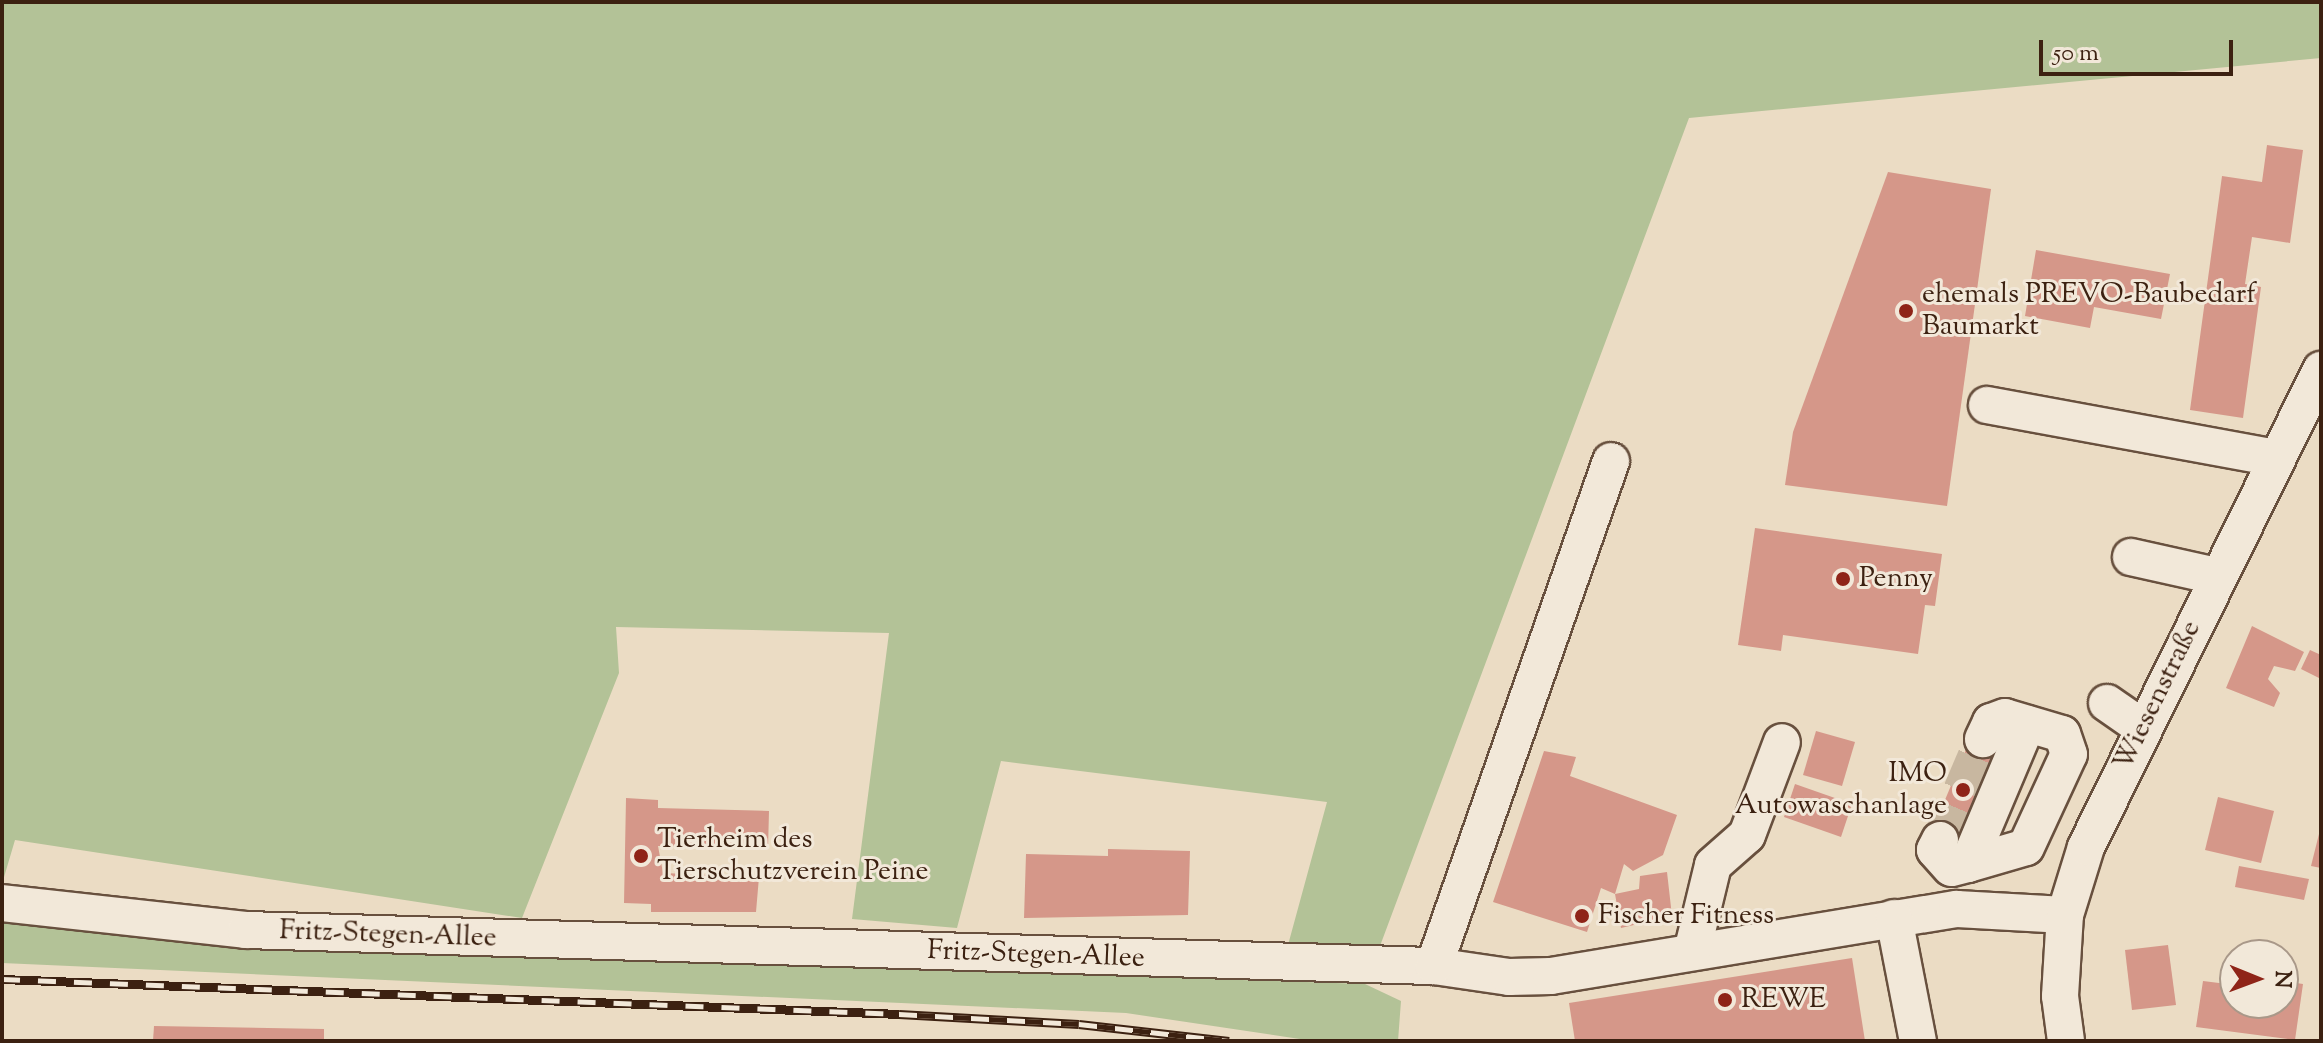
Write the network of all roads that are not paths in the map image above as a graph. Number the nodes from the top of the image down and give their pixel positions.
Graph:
1 (2321, 370) edge
2 (1987, 405) dead end
3 (2277, 458) junction
4 (1611, 461) dead end
5 (2131, 557) dead end
6 (2216, 576) junction
7 (2107, 703) dead end
8 (2027, 724) junction
9 (2143, 728) junction
10 (1983, 739) tunnel mouth
11 (1782, 742) dead end
12 (1953, 858) junction
13 (2, 903) edge
14 (1957, 909) junction
15 (2065, 915) junction
16 (1894, 918) junction
17 (1692, 952) junction
18 (1434, 966) junction
19 (1918, 1041) edge
20 (2066, 1041) edge

1 - 3 street, Wiesenstraße
2 - 3 street
3 - 6 street, Wiesenstraße
4 - 18 street
5 - 6 street
6 - 9 street, Wiesenstraße
7 - 9 street
8 - 10 street
8 - 12 street
8 - 12 street
9 - 15 street, Wiesenstraße
11 - 17 street
12 - 14 street
13 - 18 street, Fritz-Stegen-Allee
14 - 15 street, Fritz-Stegen-Allee
14 - 16 street, Fritz-Stegen-Allee
15 - 20 street, Wiesenstraße
16 - 17 street, Fritz-Stegen-Allee
16 - 19 street
17 - 18 street, Fritz-Stegen-Allee

